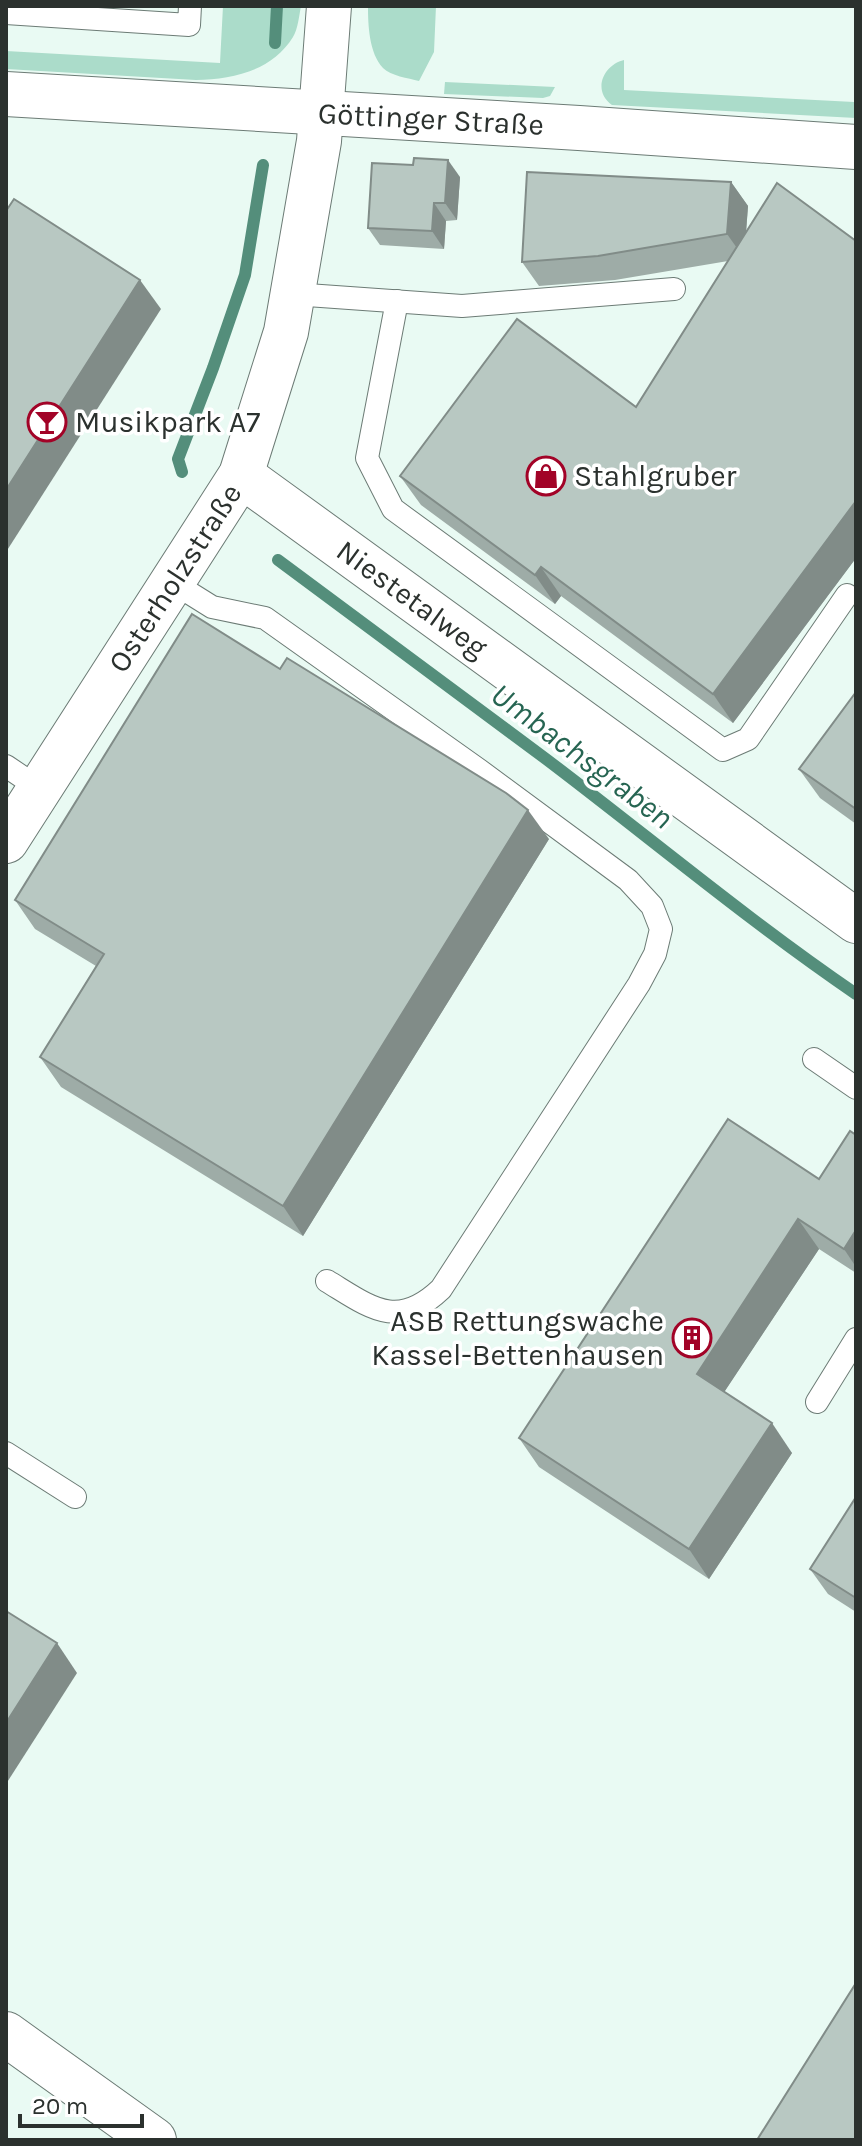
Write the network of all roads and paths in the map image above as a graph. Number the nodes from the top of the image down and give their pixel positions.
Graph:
1 (190, 6) edge
2 (329, 6) edge
3 (6, 13) edge
4 (6, 94) edge
5 (322, 112) junction
6 (856, 147) edge
7 (674, 289) dead end
8 (293, 294) junction
9 (397, 301) junction
10 (241, 475) junction
11 (172, 582) junction
12 (847, 595) dead end
13 (23, 777) edge
14 (6, 841) edge
15 (856, 921) edge
16 (814, 1059) dead end
17 (856, 1088) edge
18 (327, 1281) dead end
19 (856, 1339) edge
20 (817, 1402) dead end
21 (6, 1453) edge
22 (75, 1497) dead end
23 (6, 2034) edge
24 (154, 2140) edge

1 - 3 lane
2 - 5 street, Osterholzstraße
4 - 5 street, Göttinger Straße
5 - 6 street, Göttinger Straße
5 - 8 street, Osterholzstraße
7 - 9 lane
8 - 9 lane
8 - 10 street, Osterholzstraße
9 - 12 lane
10 - 11 street, Osterholzstraße
10 - 15 street, Niestetalweg
11 - 13 street, Osterholzstraße
11 - 18 lane
13 - 14 street, Osterholzstraße
16 - 17 lane
19 - 20 lane
21 - 22 lane
23 - 24 street

